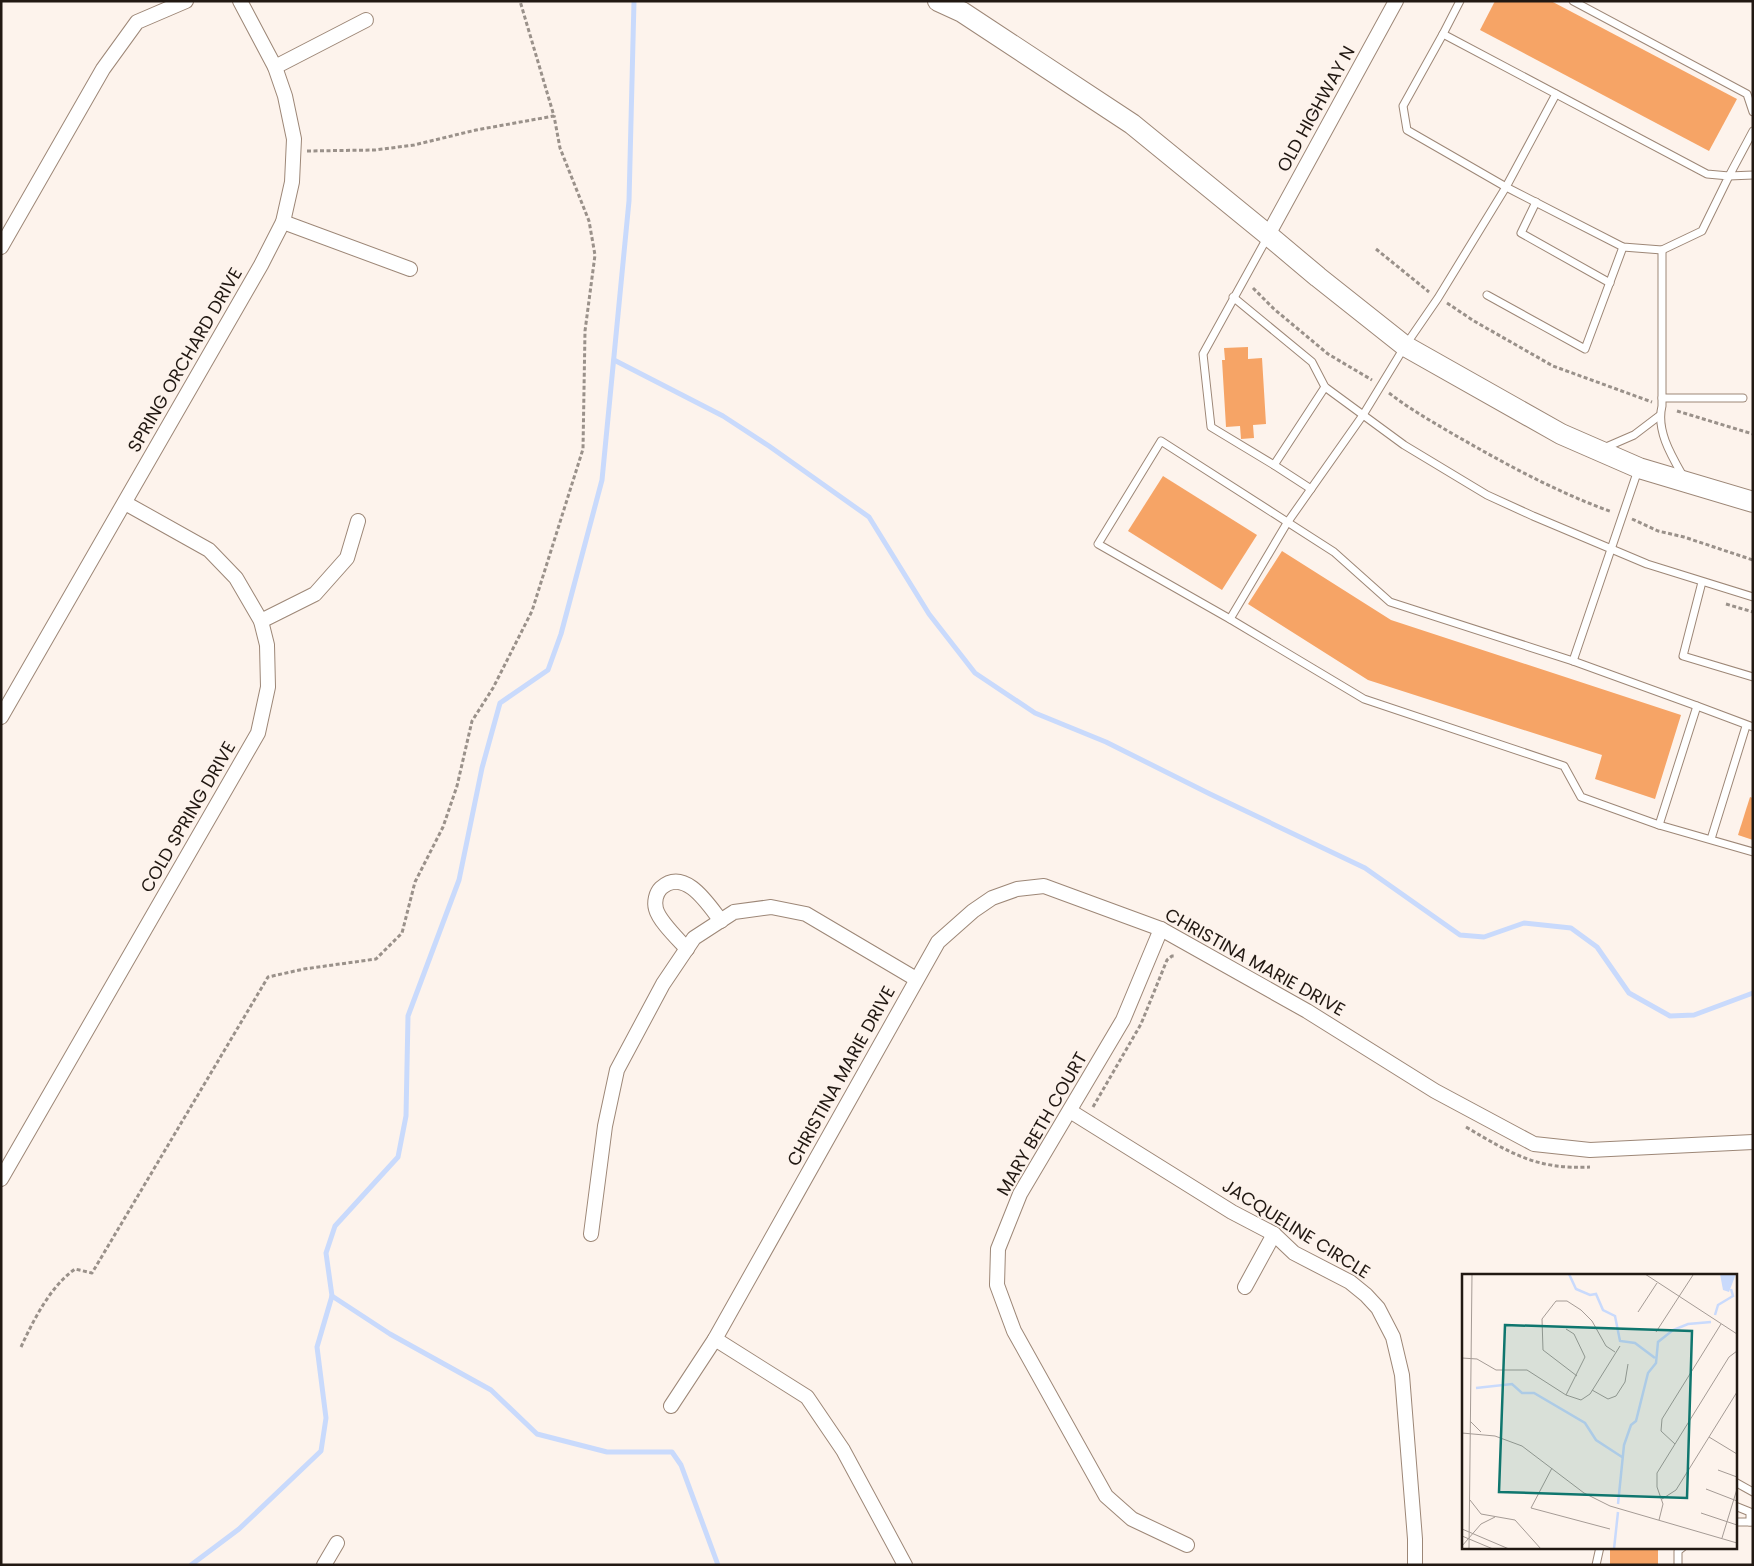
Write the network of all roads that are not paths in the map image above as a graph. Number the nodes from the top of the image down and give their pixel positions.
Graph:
1 (186, 1) edge
2 (240, 1) edge
3 (938, 1) edge
4 (1396, 1) edge
5 (1460, 1) edge
6 (1574, 1) edge
7 (366, 20) dead end
8 (1443, 34) junction
9 (275, 67) junction
10 (1556, 94) junction
11 (1753, 112) edge
12 (1753, 132) edge
13 (1753, 175) edge
14 (1729, 176) junction
15 (1506, 187) junction
16 (1536, 202) junction
17 (283, 222) junction
18 (1268, 235) junction
19 (1, 247) edge
20 (1623, 248) junction
21 (1662, 250) junction
22 (410, 269) dead end
23 (1610, 282) junction
24 (1487, 295) dead end
25 (1233, 297) junction
26 (1405, 346) junction
27 (1325, 387) junction
28 (1743, 398) dead end
29 (1662, 402) junction
30 (1363, 415) junction
31 (1659, 416) junction
32 (1597, 450) junction
33 (1274, 465) junction
34 (1639, 468) junction
35 (1687, 483) junction
36 (1311, 489) junction
37 (1753, 502) edge
38 (125, 503) junction
39 (358, 521) dead end
40 (1287, 523) junction
41 (1611, 549) junction
42 (1702, 582) junction
43 (1753, 597) edge
44 (1230, 619) junction
45 (261, 621) junction
46 (1573, 661) junction
47 (1753, 677) edge
48 (1697, 706) junction
49 (1, 717) edge
50 (1749, 727) edge
51 (1660, 825) junction
52 (1711, 839) junction
53 (1753, 852) edge
54 (721, 921) junction
55 (1162, 929) junction
56 (687, 949) junction
57 (916, 979) junction
58 (1070, 1111) junction
59 (1753, 1142) edge
60 (1, 1179) edge
61 (591, 1234) dead end
62 (1274, 1234) junction
63 (1245, 1288) dead end
64 (715, 1339) junction
65 (671, 1406) dead end
66 (1736, 1483) edge
67 (1753, 1492) edge
68 (1736, 1506) edge
69 (1736, 1522) edge
70 (1751, 1522) edge
71 (337, 1543) dead end
72 (1187, 1545) dead end
73 (1600, 1548) edge
74 (1682, 1548) edge
75 (324, 1565) edge
76 (905, 1565) edge
77 (1415, 1565) edge
78 (1596, 1565) edge
79 (1678, 1565) edge

1 - 19 street
2 - 9 street, SPRING ORCHARD DRIVE
3 - 18 main road
4 - 18 street, OLD HIGHWAY N
5 - 8 lane
6 - 11 lane
7 - 9 street
8 - 10 lane
8 - 15 lane
9 - 17 street, SPRING ORCHARD DRIVE
10 - 14 lane
10 - 15 lane
12 - 14 lane
13 - 14 lane
14 - 21 lane
15 - 16 lane
15 - 26 lane
16 - 20 lane
16 - 23 lane
17 - 22 street
17 - 38 street, SPRING ORCHARD DRIVE
18 - 25 lane
18 - 26 main road
20 - 21 lane
20 - 23 lane
21 - 29 lane
23 - 24 lane
25 - 27 lane
25 - 33 lane
26 - 30 lane
26 - 32 main road
27 - 30 lane
27 - 33 lane
28 - 29 lane
29 - 31 lane
30 - 36 lane
30 - 41 lane
31 - 32 lane
31 - 35 lane
32 - 34 main road
33 - 36 lane
34 - 35 main road
34 - 41 lane
35 - 37 main road
36 - 40 lane
38 - 45 street, COLD SPRING DRIVE
38 - 49 street, SPRING ORCHARD DRIVE
39 - 45 street
40 - 44 lane
40 - 44 lane
40 - 46 lane
41 - 42 lane
41 - 46 lane
42 - 43 lane
42 - 47 lane
44 - 51 lane
45 - 60 street, COLD SPRING DRIVE
46 - 48 lane
48 - 50 lane
48 - 51 lane
50 - 52 lane
51 - 52 lane
52 - 53 lane
54 - 56 street
54 - 56 street
54 - 57 street
55 - 57 street, CHRISTINA MARIE DRIVE
55 - 58 street, MARY BETH COURT
55 - 59 street, CHRISTINA MARIE DRIVE
56 - 61 street
57 - 64 street, CHRISTINA MARIE DRIVE
58 - 62 street, JACQUELINE CIRCLE
58 - 72 street, MARY BETH COURT
62 - 63 street
62 - 77 street, JACQUELINE CIRCLE
64 - 65 street, CHRISTINA MARIE DRIVE
64 - 76 street
66 - 67 lane
68 - 70 lane
69 - 70 lane
71 - 75 street
73 - 78 lane
74 - 79 lane

